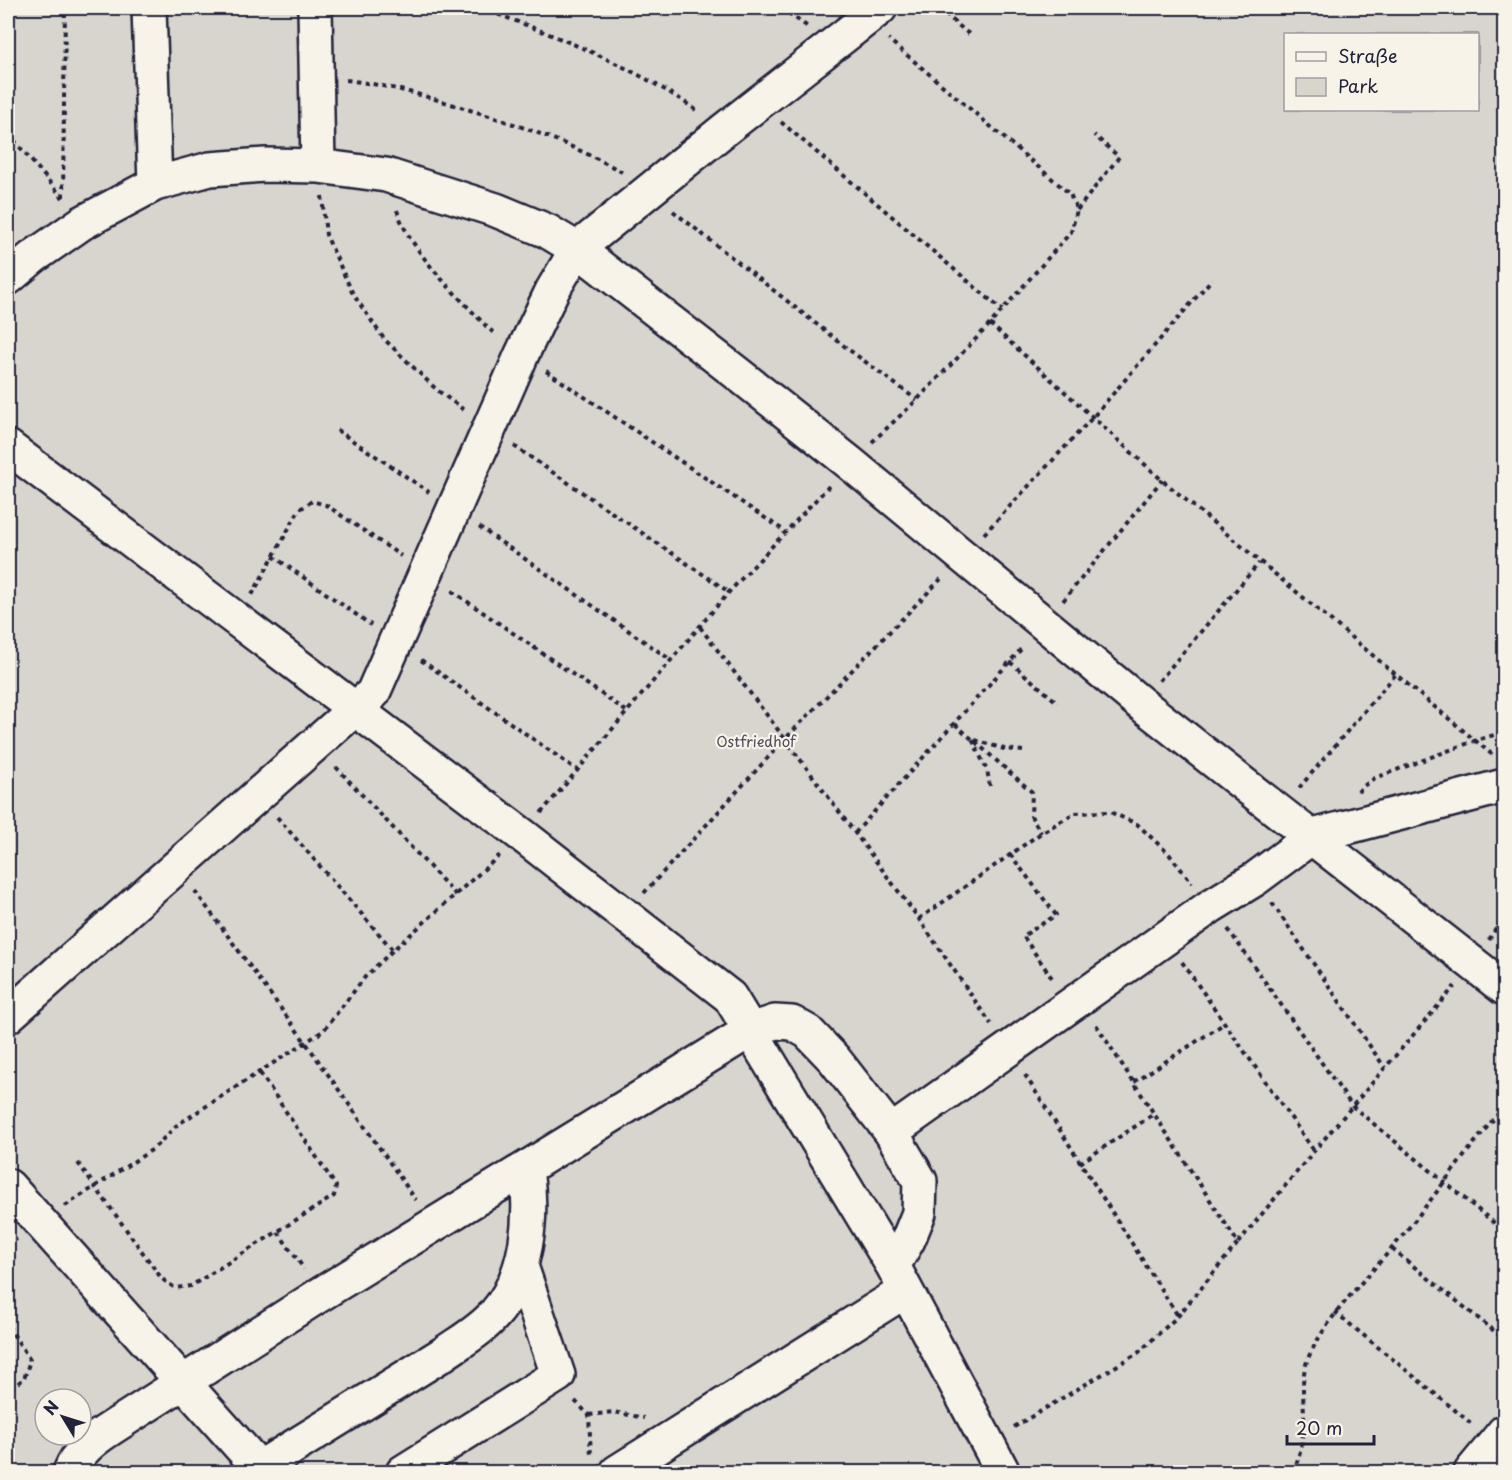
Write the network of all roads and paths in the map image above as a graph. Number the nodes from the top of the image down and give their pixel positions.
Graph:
1 (65, 8) edge
2 (149, 8) edge
3 (315, 8) edge
4 (481, 8) edge
5 (938, 8) edge
6 (873, 14) edge
7 (970, 35) dead end
8 (759, 104) junction
9 (724, 130) junction
10 (8, 133) edge
11 (1094, 135) dead end
12 (318, 166) junction
13 (386, 175) junction
14 (155, 184) junction
15 (73, 210) junction
16 (1077, 210) junction
17 (577, 249) junction
18 (8, 278) edge
19 (1212, 279) dead end
20 (1002, 310) junction
21 (990, 324) junction
22 (522, 354) junction
23 (1093, 417) junction
24 (337, 430) dead end
25 (490, 430) junction
26 (8, 447) edge
27 (850, 463) junction
28 (1162, 480) junction
29 (453, 509) junction
30 (786, 532) junction
31 (273, 556) dead end
32 (963, 557) junction
33 (1259, 563) junction
34 (729, 592) junction
35 (1044, 624) junction
36 (700, 627) junction
37 (396, 643) junction
38 (671, 660) junction
39 (1010, 662) junction
40 (1396, 674) junction
41 (1058, 703) dead end
42 (1140, 703) junction
43 (355, 710) junction
44 (955, 724) junction
45 (1504, 732) edge
46 (785, 739) junction
47 (972, 739) junction
48 (1477, 740) junction
49 (315, 744) junction
50 (1023, 751) dead end
51 (578, 770) junction
52 (1501, 773) edge
53 (990, 786) dead end
54 (258, 796) junction
55 (1279, 810) junction
56 (1041, 833) dead end
57 (855, 834) junction
58 (1321, 834) junction
59 (522, 835) junction
60 (1010, 854) dead end
61 (178, 867) junction
62 (1255, 879) junction
63 (456, 895) junction
64 (623, 915) junction
65 (1504, 916) edge
66 (1165, 939) junction
67 (393, 950) junction
68 (1474, 964) junction
69 (1504, 988) edge
70 (1075, 1003) junction
71 (8, 1016) edge
72 (1225, 1023) junction
73 (751, 1030) junction
74 (306, 1043) junction
75 (1008, 1048) junction
76 (1385, 1068) junction
77 (260, 1073) junction
78 (1134, 1082) junction
79 (1352, 1106) junction
80 (1503, 1111) edge
81 (1154, 1114) junction
82 (891, 1132) junction
83 (1314, 1151) junction
84 (78, 1163) dead end
85 (1080, 1163) junction
86 (526, 1169) junction
87 (1445, 1182) junction
88 (8, 1186) edge
89 (95, 1187) junction
90 (39, 1223) junction
91 (433, 1225) junction
92 (278, 1232) junction
93 (1504, 1232) edge
94 (1239, 1243) junction
95 (8, 1245) edge
96 (1392, 1249) junction
97 (521, 1266) junction
98 (899, 1278) junction
99 (321, 1294) junction
100 (1335, 1312) junction
101 (1178, 1316) junction
102 (8, 1326) edge
103 (1504, 1339) edge
104 (558, 1375) junction
105 (184, 1382) junction
106 (8, 1390) edge
107 (1500, 1437) edge
108 (988, 1443) junction
109 (604, 1467) edge
110 (258, 1471) edge
111 (70, 1473) edge
112 (403, 1473) edge
113 (1004, 1473) edge
114 (1293, 1473) edge
115 (1471, 1473) edge

1 - 15 path
2 - 14 lane
3 - 12 lane
4 - 9 path
5 - 7 path
6 - 8 lane
6 - 16 path
8 - 9 lane
8 - 20 path
9 - 17 lane
10 - 15 path
11 - 16 path
12 - 13 lane
12 - 14 lane
12 - 25 path
13 - 17 lane
13 - 22 path
14 - 15 lane
15 - 18 lane
16 - 20 path
17 - 22 lane
17 - 27 lane
19 - 23 path
20 - 21 path
21 - 23 path
21 - 27 path
22 - 25 lane
22 - 30 path
23 - 28 path
23 - 32 path
24 - 29 path
25 - 29 lane
25 - 34 path
26 - 43 lane
27 - 30 path
27 - 32 lane
28 - 33 path
28 - 35 path
29 - 37 lane
29 - 38 path
30 - 34 path
31 - 37 path
32 - 35 lane
32 - 46 path
33 - 40 path
33 - 42 path
34 - 36 path
35 - 39 path
35 - 42 lane
36 - 38 path
36 - 46 path
37 - 43 lane
37 - 51 path
38 - 51 path
39 - 41 path
39 - 44 path
40 - 48 path
40 - 55 path
42 - 55 lane
43 - 49 lane
43 - 59 lane
44 - 47 path
44 - 57 path
45 - 48 path
46 - 57 path
46 - 64 path
47 - 50 path
47 - 53 path
47 - 56 path
48 - 52 path
48 - 58 path
49 - 54 lane
49 - 63 path
51 - 59 path
52 - 58 lane
54 - 61 lane
54 - 67 path
55 - 58 lane
57 - 75 path
58 - 62 lane
58 - 68 lane
59 - 63 path
59 - 64 lane
60 - 70 path
61 - 71 lane
61 - 74 path
62 - 66 lane
62 - 76 path
63 - 67 path
64 - 73 lane
65 - 68 path
66 - 70 lane
66 - 72 path
67 - 74 path
68 - 69 lane
68 - 76 path
70 - 75 lane
70 - 78 path
72 - 78 path
72 - 83 path
73 - 82 lane
73 - 86 lane
73 - 98 lane
74 - 77 path
74 - 91 path
75 - 82 lane
75 - 85 path
76 - 79 path
77 - 89 path
77 - 92 path
78 - 81 path
79 - 83 path
79 - 87 path
80 - 87 path
81 - 85 path
81 - 94 path
82 - 98 lane
83 - 94 path
84 - 89 path
85 - 101 path
86 - 91 lane
86 - 97 lane
87 - 93 path
87 - 96 path
88 - 90 lane
89 - 90 path
89 - 92 path
90 - 95 path
90 - 105 lane
91 - 99 lane
92 - 99 path
94 - 101 path
96 - 100 path
96 - 103 path
97 - 104 lane
97 - 110 lane
98 - 108 lane
98 - 109 lane
99 - 105 lane
100 - 107 path
100 - 114 path
101 - 108 path
102 - 106 path
104 - 109 path
104 - 112 lane
105 - 110 lane
105 - 111 lane
107 - 115 lane
108 - 113 lane

